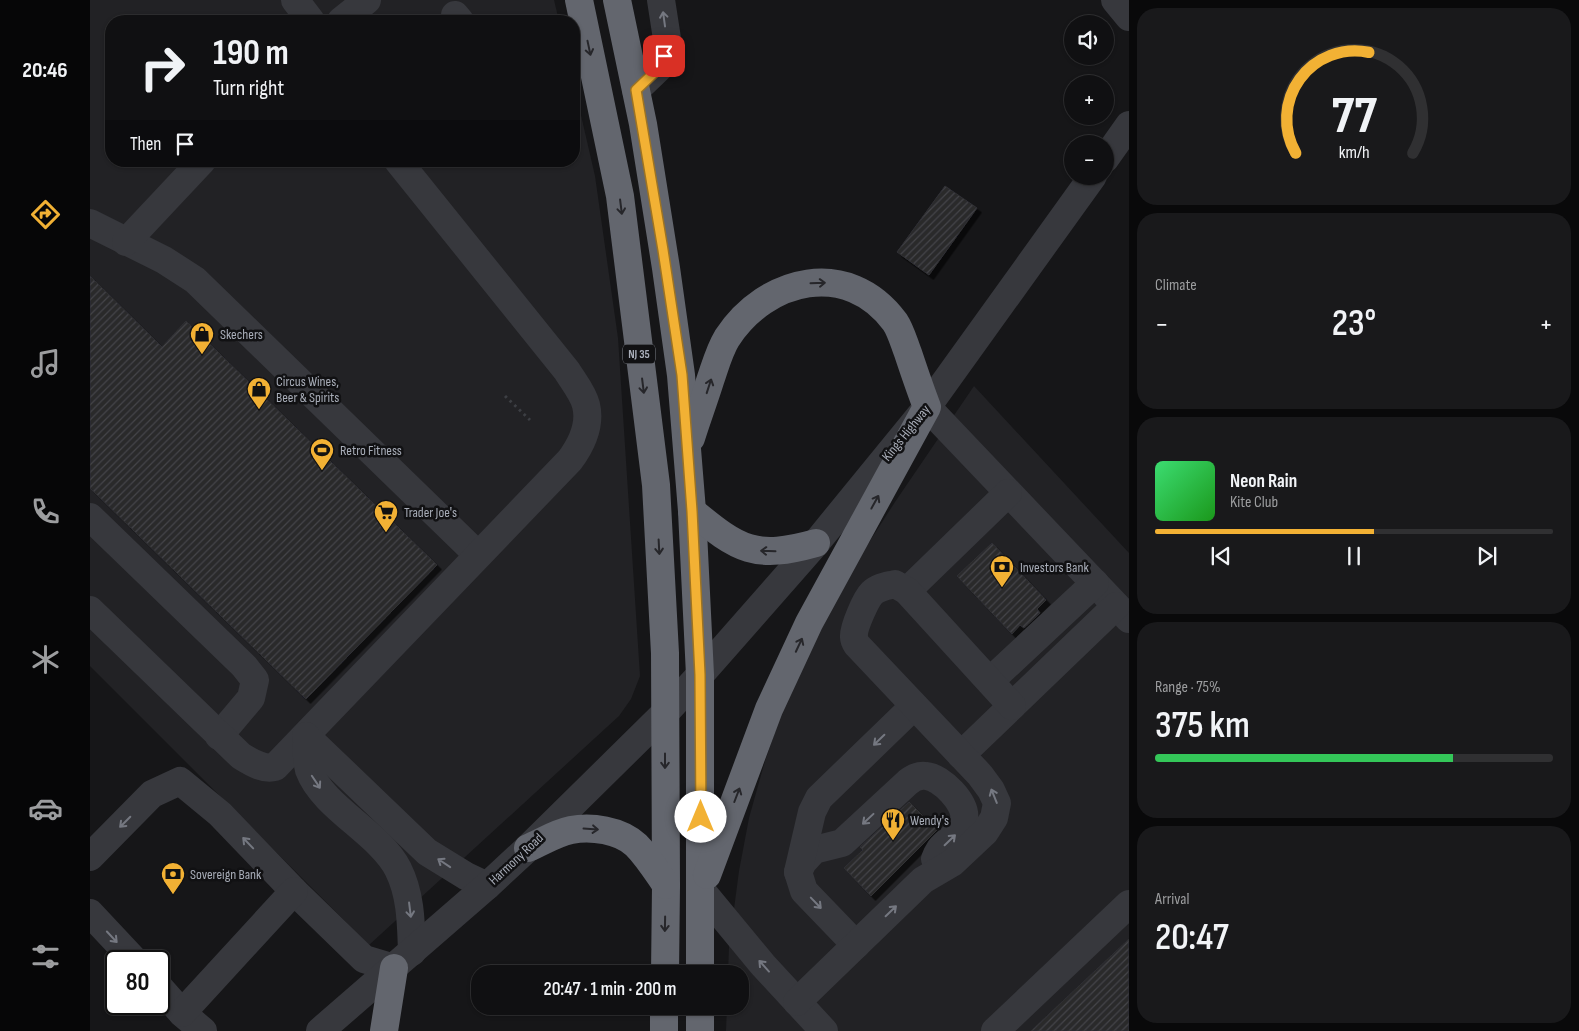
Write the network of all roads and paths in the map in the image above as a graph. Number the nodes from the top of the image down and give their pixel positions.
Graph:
1 (295, 0) edge
2 (367, 0) edge
3 (579, 0) edge
4 (617, 0) edge
5 (662, 0) edge
6 (1115, 0) edge
7 (307, 15) edge
8 (348, 15) edge
9 (1129, 16) edge
10 (636, 90) junction
11 (1128, 130) edge
12 (1114, 148) edge
13 (196, 167) edge
14 (403, 167) edge
15 (1086, 185) edge
16 (90, 223) edge
17 (126, 242) junction
18 (505, 396) dead end
19 (926, 407) junction
20 (530, 420) dead end
21 (687, 449) junction
22 (1008, 493) junction
23 (692, 511) junction
24 (90, 517) edge
25 (816, 543) junction
26 (478, 555) junction
27 (1090, 578) junction
28 (907, 591) junction
29 (90, 610) edge
30 (1123, 612) edge
31 (700, 675) junction
32 (986, 676) junction
33 (914, 706) junction
34 (1012, 706) junction
35 (665, 713) junction
36 (219, 736) junction
37 (306, 736) junction
38 (961, 755) junction
39 (528, 848) junction
40 (90, 857) edge
41 (798, 872) junction
42 (923, 880) junction
43 (666, 885) junction
44 (487, 886) junction
45 (701, 890) junction
46 (294, 891) junction
47 (1129, 904) edge
48 (90, 913) edge
49 (856, 945) junction
50 (125, 950) edge
51 (403, 960) junction
52 (664, 965) edge
53 (700, 965) edge
54 (170, 999) edge
55 (797, 1002) junction
56 (182, 1013) junction
57 (700, 1015) edge
58 (203, 1031) edge
59 (320, 1031) edge
60 (384, 1031) edge
61 (700, 1031) edge
62 (824, 1031) edge
63 (995, 1031) edge

1 - 7 street
2 - 8 street
3 -> 35 highway, NJ 35
4 - 10 highway
10 -> 5 street
6 - 9 street
10 - 21 highway
11 - 12 street
13 - 17 street
14 - 26 street
15 - 19 street, Kings Highway
16 - 17 street
17 - 26 street
18 - 20 path
21 -> 19 highway
19 - 22 street
19 - 25 street, Kings Highway
45 -> 19 highway
21 - 23 highway
22 - 27 street
22 - 28 street
25 -> 23 highway
23 - 31 highway
24 - 36 street
25 - 31 street, Kings Highway
26 - 37 street
27 - 30 street
27 - 32 street
28 - 32 street
28 - 33 street
29 - 36 street
30 - 34 street
31 - 35 street, Harmony Road
31 - 45 highway
32 - 34 street
33 - 38 street
33 -> 41 street
34 - 38 street
35 - 39 street, Harmony Road
35 -> 43 highway, NJ 35
36 - 37 street
44 -> 37 street
37 -> 51 street
42 -> 38 street
39 -> 43 highway
39 - 44 street, Harmony Road
46 -> 40 street
42 -> 41 street
41 -> 49 street
49 -> 42 street
43 -> 52 highway, NJ 35
44 - 51 street, Harmony Road
45 - 53 highway
55 -> 45 street
46 - 51 street
46 - 56 street
47 - 63 street
48 -> 50 street
49 - 55 street
51 - 59 street, Harmony Road
51 - 60 highway
54 - 56 street
55 - 62 street
56 - 58 street
57 - 61 highway

